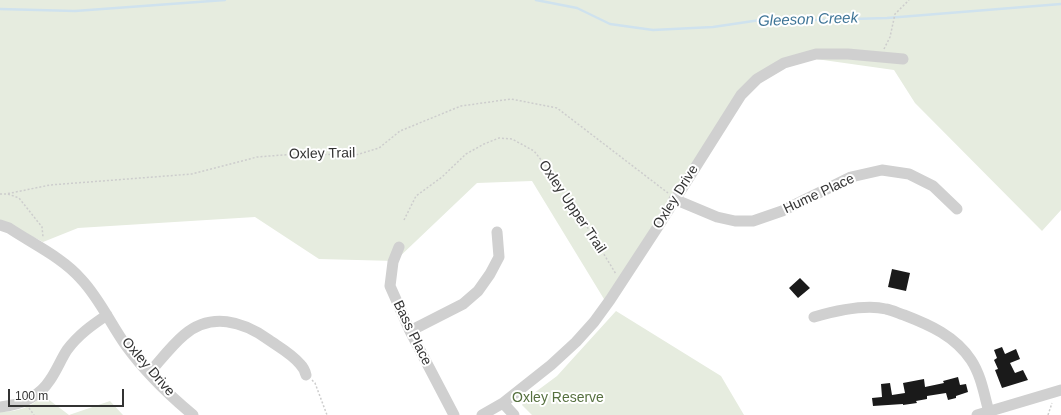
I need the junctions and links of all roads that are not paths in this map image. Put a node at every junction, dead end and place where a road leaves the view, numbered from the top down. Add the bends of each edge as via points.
1 (903, 59) dead end
2 (674, 199) junction
3 (957, 209) dead end
4 (0, 225) edge
5 (497, 232) dead end
6 (399, 247) dead end
7 (107, 316) junction
8 (814, 317) dead end
9 (410, 331) junction
10 (149, 373) junction
11 (306, 375) road end
12 (1061, 390) edge
13 (503, 403) junction
14 (0, 407) edge
15 (989, 412) junction
16 (193, 415) edge
17 (454, 415) edge
18 (482, 415) edge
19 (514, 415) edge
20 (977, 415) edge

1 - 2 street, Oxley Drive via 816,54 784,63 757,79 741,95
2 - 3 street, Hume Place via 717,217 753,221 782,211 851,177 882,170 909,174 932,186
2 - 13 street, Oxley Drive via 594,322 551,365
4 - 7 street, Oxley Drive via 9,228 73,270
5 - 9 street via 498,257 478,291 463,304
6 - 9 street, Bass Place via 393,262 390,286
7 - 10 street, Oxley Drive via 127,347
7 - 14 street via 81,334 67,350 50,380 40,391 26,401
8 - 15 street via 834,311 887,309 935,328 960,346 972,361 980,378
9 - 17 street, Bass Place
10 - 11 street via 192,329 212,321 221,321 242,324 261,334 301,364
10 - 16 street, Oxley Drive
12 - 15 street
13 - 18 street, Oxley Drive
13 - 19 street
15 - 20 street

